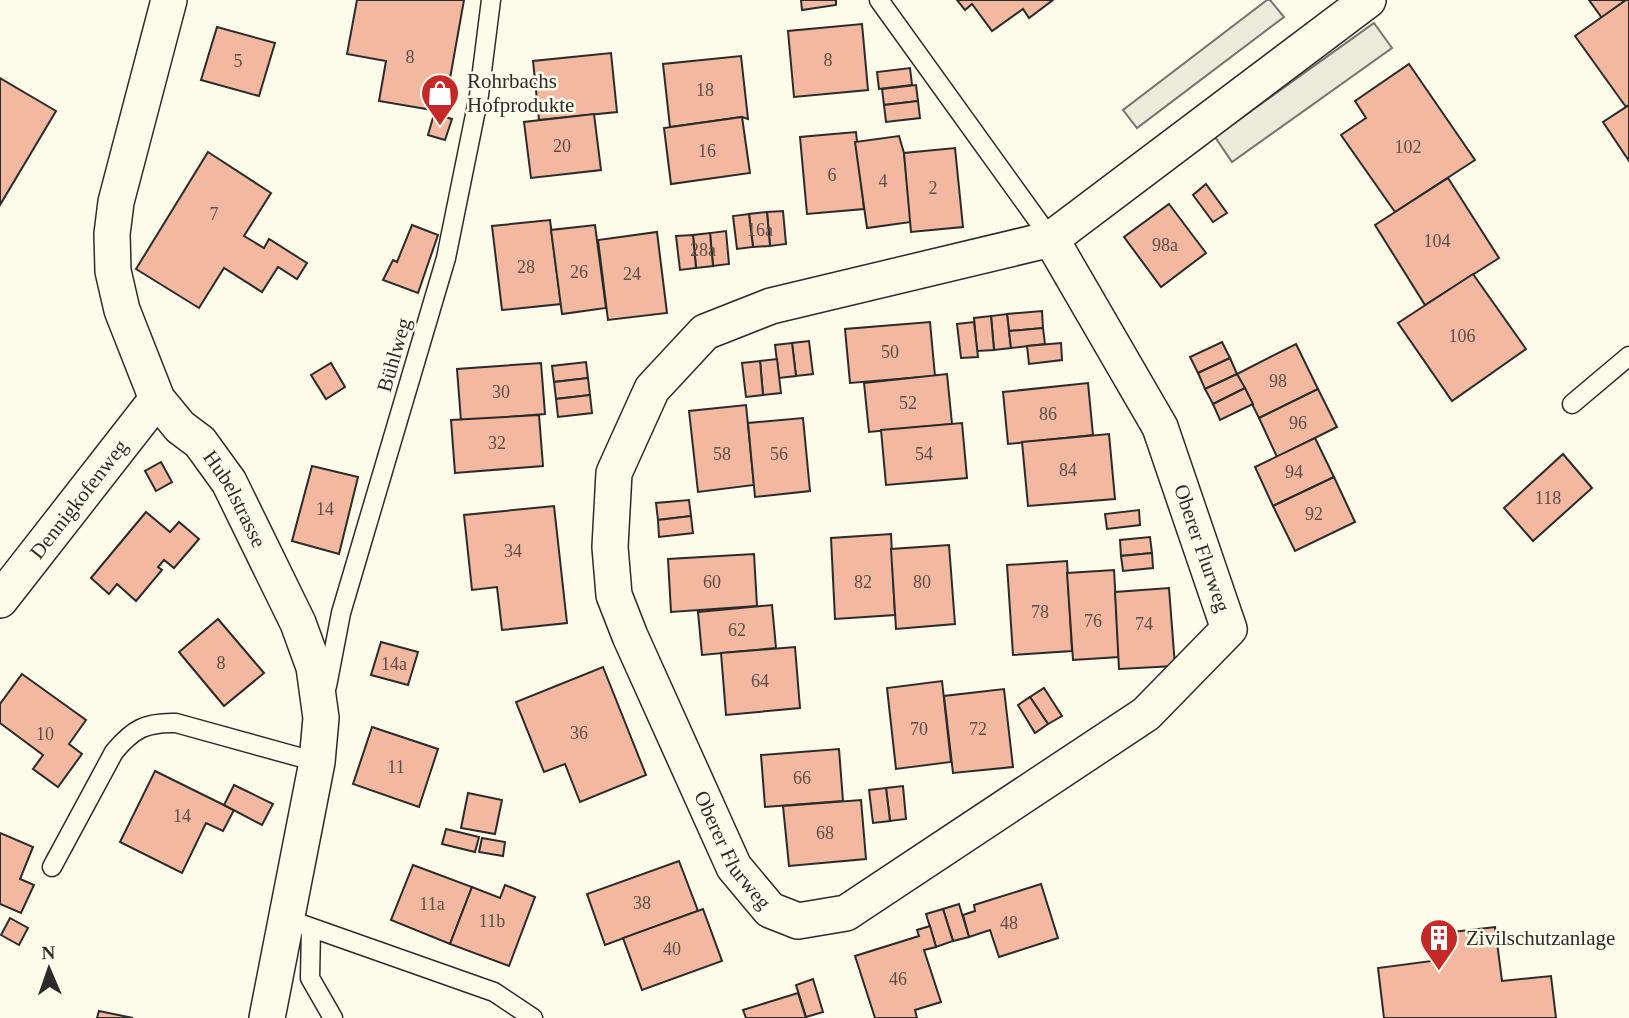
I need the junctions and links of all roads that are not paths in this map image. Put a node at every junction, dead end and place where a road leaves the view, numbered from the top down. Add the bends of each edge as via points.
1 (169, 0) edge
2 (491, 0) edge
3 (879, 0) edge
4 (1368, 0) edge
5 (1051, 239) junction
6 (1629, 356) edge
7 (157, 399) junction
8 (1572, 404) dead end
9 (0, 600) edge
10 (321, 718) junction
11 (317, 762) junction
12 (52, 867) dead end
13 (299, 924) junction
14 (267, 1018) edge
15 (333, 1018) edge
16 (533, 1018) edge

1 - 7 street, Hubelstrasse via 132,137 112,234 113,271 122,310
2 - 10 lane, Bühlweg via 479,95 446,258 341,613
3 - 5 lane
4 - 5 street, Oberer Flurweg
5 - 5 street, Oberer Flurweg via 1160,427 1230,629 1146,714 846,913 798,921 770,910 734,867 614,594 610,547 614,473 652,389 705,332 771,306
6 - 8 lane
7 - 9 street, Dennigkofenweg
7 - 10 street, Hubelstrasse via 180,427 200,442 229,482 302,634 314,667
10 - 11 street, Hubelstrasse
11 - 12 lane via 176,723 143,727 127,736 114,752
11 - 13 street, Hubelstrasse
13 - 14 street, Hubelstrasse
13 - 15 lane via 310,978
13 - 16 lane via 494,992

